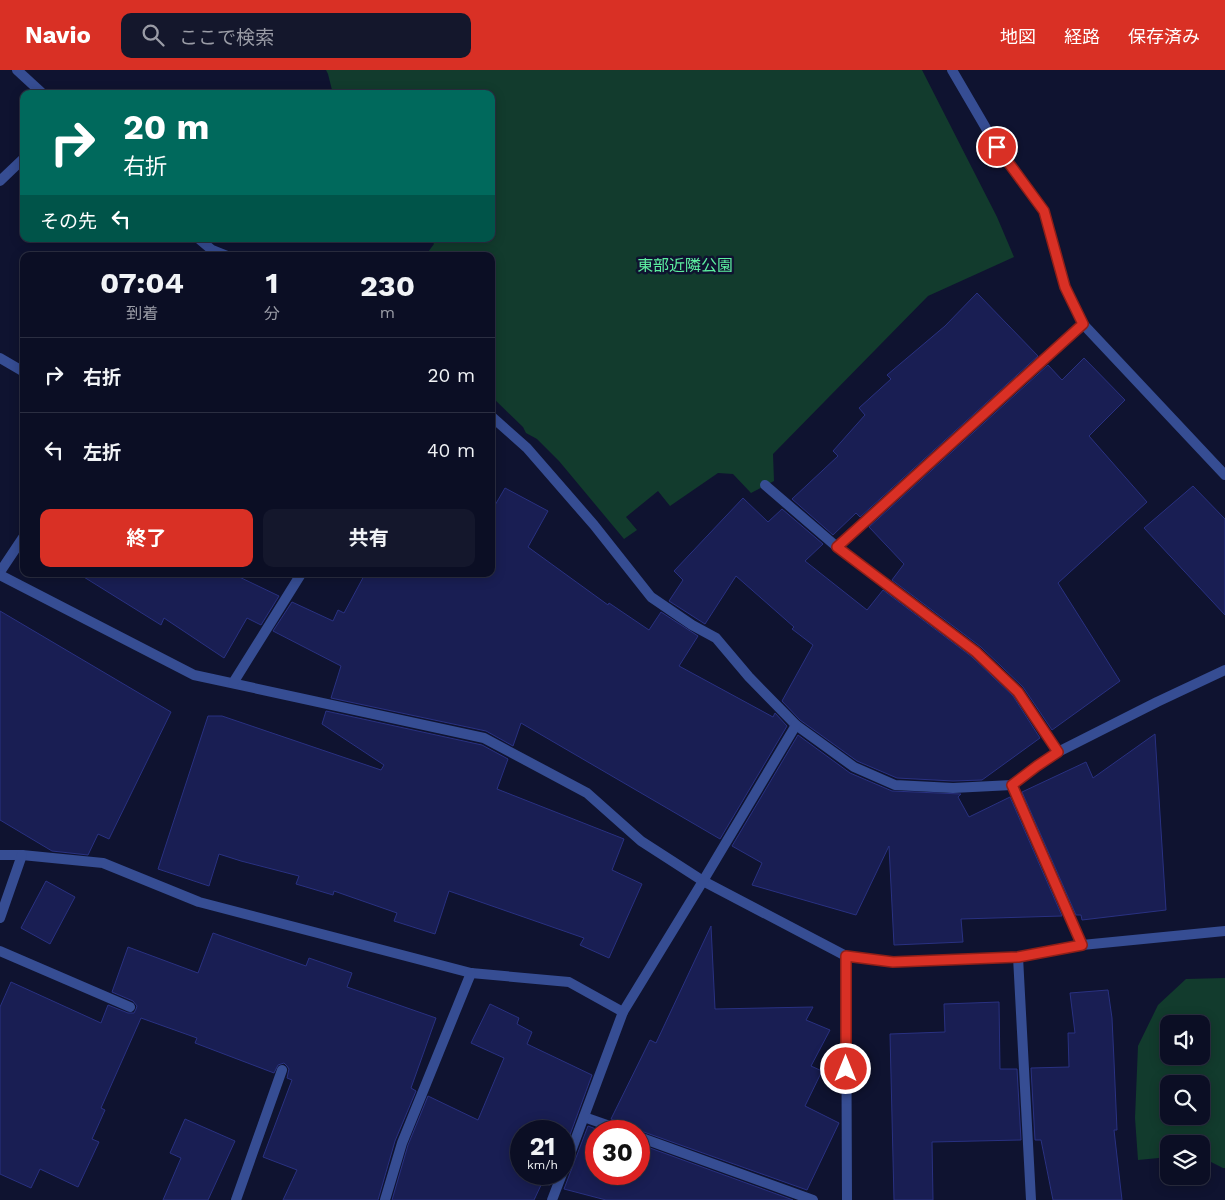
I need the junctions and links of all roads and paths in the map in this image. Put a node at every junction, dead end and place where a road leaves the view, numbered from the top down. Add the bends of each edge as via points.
1 (16, 70) edge
2 (952, 70) edge
3 (38, 90) edge
4 (20, 162) edge
5 (0, 181) edge
6 (201, 242) edge
7 (209, 252) edge
8 (1083, 324) junction
9 (0, 358) edge
10 (20, 370) edge
11 (495, 420) edge
12 (1225, 475) edge
13 (765, 485) dead end
14 (20, 542) edge
15 (837, 547) junction
16 (0, 574) edge
17 (299, 577) edge
18 (1225, 670) edge
19 (233, 683) junction
20 (796, 725) junction
21 (1058, 752) junction
22 (1012, 785) junction
23 (0, 855) edge
24 (22, 855) junction
25 (703, 881) junction
26 (0, 918) edge
27 (1225, 931) edge
28 (1082, 945) junction
29 (0, 951) edge
30 (846, 956) junction
31 (1018, 957) junction
32 (471, 973) junction
33 (130, 1006) dead end
34 (623, 1012) junction
35 (282, 1070) dead end
36 (584, 1117) junction
37 (593, 1120) edge
38 (650, 1140) edge
39 (575, 1141) edge
40 (558, 1185) edge
41 (236, 1200) edge
42 (385, 1200) edge
43 (552, 1200) edge
44 (813, 1200) edge
45 (847, 1200) edge
46 (1030, 1200) edge

1 - 3 street
2 - 8 street via 997,147 1044,211 1065,287
4 - 5 street
6 - 7 street
8 - 12 street
8 - 15 street
9 - 10 street
11 - 20 street via 527,448 651,597 716,638
13 - 15 street
14 - 16 street
15 - 21 street via 976,652 1018,692
16 - 19 street via 194,675
17 - 19 street
18 - 21 street
19 - 25 street via 484,738 587,793 641,842
20 - 22 street via 854,767 895,785 953,788
20 - 25 street
21 - 22 street
22 - 28 street
23 - 24 street
24 - 26 street
24 - 32 street via 103,863 199,902
25 - 30 street
25 - 34 street
27 - 28 street
28 - 31 street
29 - 33 street
30 - 31 street via 893,962
30 - 45 street
31 - 46 street
32 - 34 street via 568,982
32 - 42 street via 402,1143
34 - 36 street
35 - 41 street
36 - 37 street
36 - 39 street
38 - 44 street
40 - 43 street

